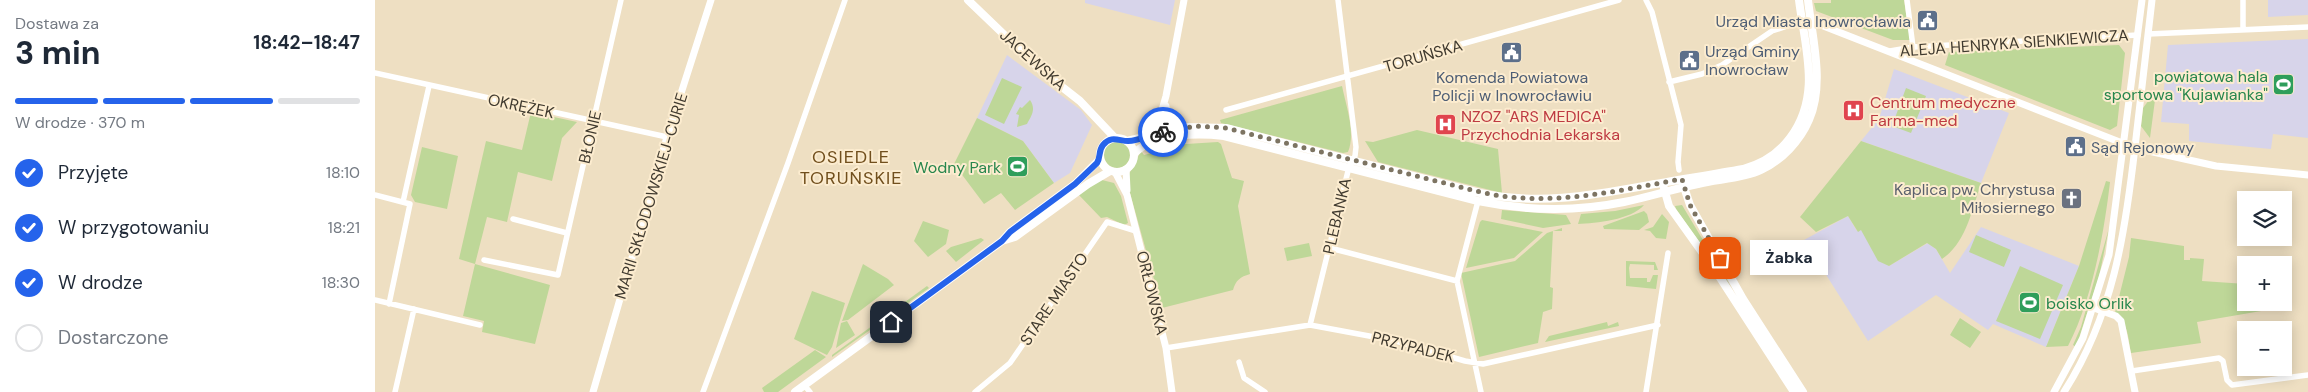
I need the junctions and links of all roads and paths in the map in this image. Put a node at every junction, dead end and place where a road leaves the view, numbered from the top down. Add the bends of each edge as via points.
1 (621, 0) edge
2 (711, 0) edge
3 (845, 0) edge
4 (968, 0) edge
5 (1184, 0) edge
6 (1338, 0) edge
7 (1588, 0) edge
8 (1619, 0) edge
9 (1646, 0) edge
10 (1799, 0) edge
11 (1807, 0) edge
12 (1907, 0) edge
13 (2142, 0) edge
14 (2151, 0) edge
15 (2243, 0) edge
16 (1591, 8) junction
17 (1806, 20) junction
18 (2308, 27) edge
19 (2243, 30) junction
20 (2148, 34) junction
21 (2138, 35) junction
22 (1913, 46) junction
23 (1890, 51) junction
24 (1911, 60) junction
25 (375, 73) edge
26 (1348, 76) junction
27 (1669, 82) junction
28 (429, 86) junction
29 (1166, 96) junction
30 (1226, 110) dead end
31 (1098, 121) junction
32 (593, 122) junction
33 (1186, 127) junction
34 (1155, 134) junction
35 (667, 137) junction
36 (1115, 138) junction
37 (1127, 142) junction
38 (1105, 143) junction
39 (2124, 143) junction
40 (2135, 148) junction
41 (1134, 154) junction
42 (1100, 159) junction
43 (1353, 160) junction
44 (1349, 167) junction
45 (1126, 169) junction
46 (1679, 170) dead end
47 (1112, 172) junction
48 (2308, 174) edge
49 (1663, 183) junction
50 (1683, 183) junction
51 (1665, 192) junction
52 (375, 195) edge
53 (1127, 195) junction
54 (1478, 201) junction
55 (403, 202) junction
56 (513, 219) dead end
57 (1136, 231) junction
58 (567, 233) junction
59 (1002, 241) junction
60 (1330, 248) junction
61 (1668, 253) dead end
62 (484, 260) dead end
63 (1457, 281) junction
64 (375, 300) edge
65 (389, 304) junction
66 (2093, 308) junction
67 (414, 309) junction
68 (2103, 312) junction
69 (480, 324) dead end
70 (1310, 325) junction
71 (1658, 325) junction
72 (1166, 348) junction
73 (1239, 362) dead end
74 (1475, 362) junction
75 (2071, 363) junction
76 (2079, 367) junction
77 (2132, 371) junction
78 (2308, 376) edge
79 (804, 385) junction
80 (395, 392) edge
81 (593, 392) edge
82 (703, 392) edge
83 (795, 392) edge
84 (810, 392) edge
85 (975, 392) edge
86 (1172, 392) edge
87 (1265, 392) edge
88 (1481, 392) edge
89 (1646, 392) edge
90 (1794, 392) edge
91 (1803, 392) edge
92 (2054, 392) edge
93 (2065, 392) edge
94 (2135, 392) edge

1 - 32 street, BŁONIE
2 - 35 street, MARII SKŁODOWSKIEJ-CURIE
3 - 82 street
4 - 31 main road, JACEWSKA
5 - 29 street
6 - 26 street, PLEBANKA
7 - 16 street
8 - 16 street, TORUŃSKA
9 - 27 street via 1652,12
10 - 17 main road
11 - 17 main road
12 - 22 street
13 - 21 street
14 - 20 street
15 - 19 street
16 - 26 street, TORUŃSKA
17 - 23 street
17 - 27 street via 1772,31 1722,65
17 - 50 main road via 1810,91 1804,116 1788,140 1769,158 1750,167
18 - 19 street, ALEJA HENRYKA SIENKIEWICZA
19 - 20 street, ALEJA HENRYKA SIENKIEWICZA
20 - 40 street
21 - 22 street, ALEJA HENRYKA SIENKIEWICZA
21 - 39 street
22 - 23 street, ALEJA HENRYKA SIENKIEWICZA
22 - 24 street
23 - 24 street
24 - 39 street
25 - 28 street, OKRĘŻEK
26 - 30 street, TORUŃSKA
26 - 43 street, PLEBANKA via 1356,140
27 - 46 street via 1681,125
28 - 32 street, OKRĘŻEK
28 - 55 street
29 - 33 street via 1169,120
29 - 34 street
31 - 36 main road, JACEWSKA
31 - 38 main road, JACEWSKA
32 - 35 street, OKRĘŻEK
32 - 58 street, BŁONIE
33 - 34 main road
33 - 43 main road via 1226,128
34 - 37 main road
35 - 81 street, MARII SKŁODOWSKIEJ-CURIE
36 - 37 main road
36 - 38 main road
37 - 41 main road
38 - 42 main road
39 - 40 street
39 - 66 street via 2112,236 2103,280
40 - 48 street via 2201,163
40 - 68 street via 2123,241
41 - 44 main road via 1159,140 1214,135
41 - 45 main road
42 - 47 main road
42 - 59 main road via 1075,184
43 - 44 street, PLEBANKA
43 - 49 main road via 1517,199 1572,198
44 - 54 main road
44 - 60 street, PLEBANKA
45 - 47 main road
45 - 53 street, ORŁOWSKA
47 - 53 street, ORŁOWSKA
47 - 59 main road via 1088,184 1015,237
49 - 50 main road
49 - 51 main road
50 - 51 main road
50 - 91 main road via 1690,205 1743,299
51 - 54 main road via 1623,202 1557,210 1513,208
51 - 90 main road via 1669,206
52 - 55 street
53 - 57 street, ORŁOWSKA
54 - 63 street
55 - 65 street via 411,204
56 - 58 street
57 - 72 street, ORŁOWSKA
57 - 85 street, STARE MIASTO via 1107,222 1010,363
58 - 62 street, BŁONIE via 558,275
59 - 79 main road
60 - 63 street
60 - 70 street, PLEBANKA
61 - 71 street
63 - 74 street
64 - 65 street
65 - 67 street
66 - 68 street
66 - 75 street
67 - 69 street
67 - 80 street
68 - 76 street
68 - 77 street via 2121,321
70 - 72 street, PRZYPADEK
70 - 74 street, PRZYPADEK via 1396,341
71 - 74 street, PRZYPADEK via 1489,363
71 - 89 street
72 - 86 street, ORŁOWSKA
73 - 87 street via 1244,378
74 - 88 street
75 - 76 street
75 - 92 street
76 - 93 street
77 - 78 street via 2219,358 2232,385
77 - 94 street
79 - 83 main road
79 - 84 street

